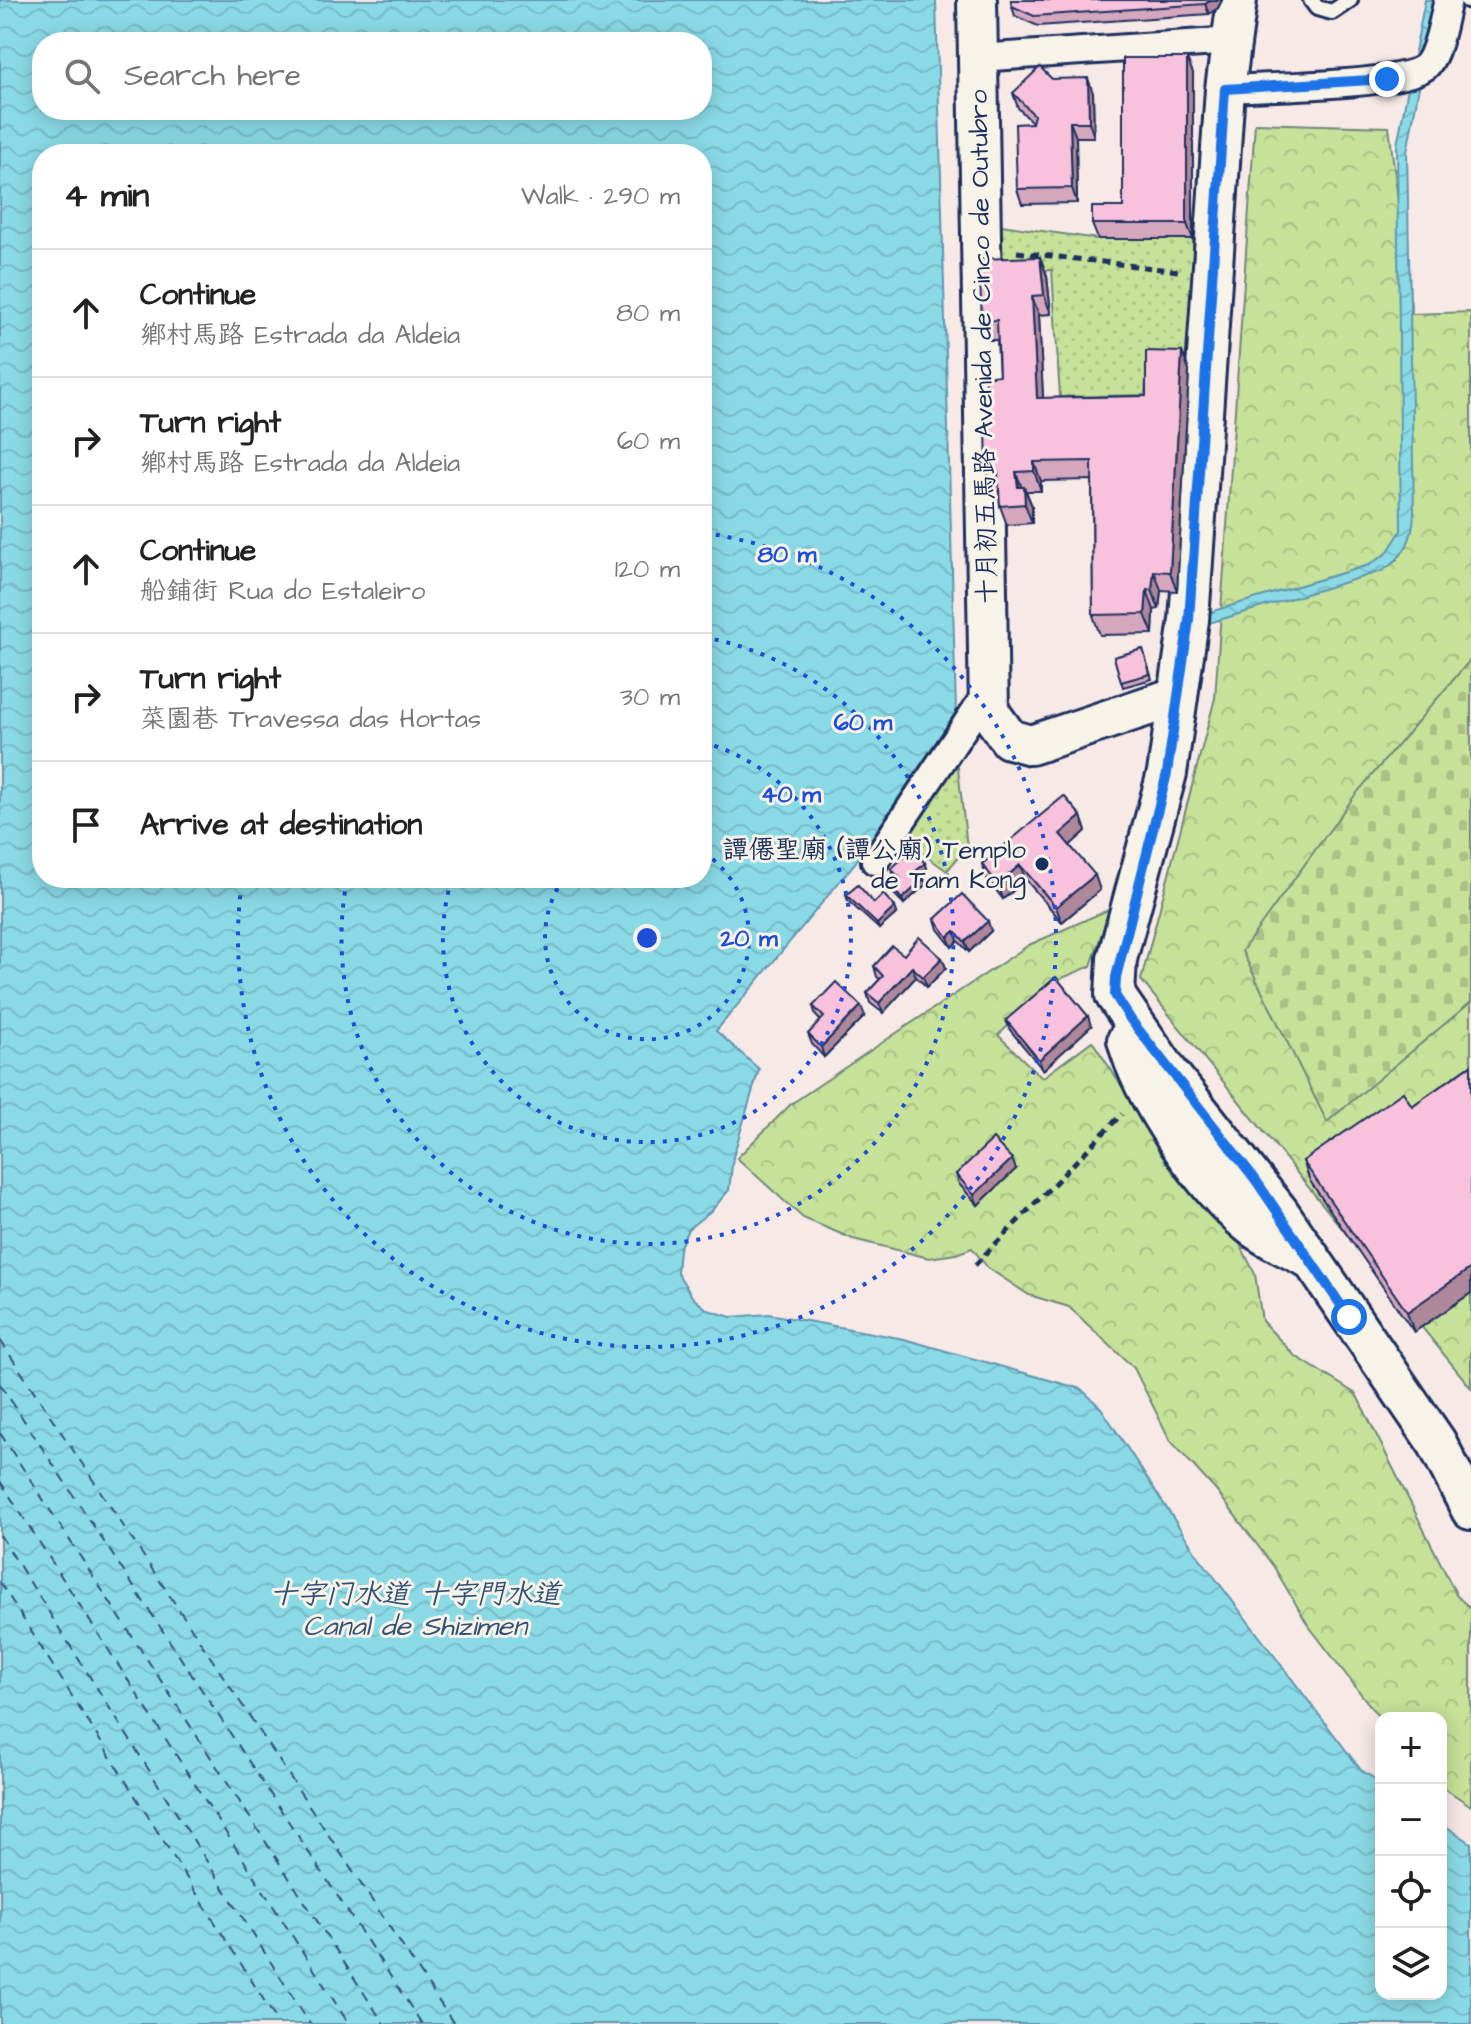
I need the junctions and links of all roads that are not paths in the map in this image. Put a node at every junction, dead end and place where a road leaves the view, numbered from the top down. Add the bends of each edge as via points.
1 (977, 0) edge
2 (1237, 0) edge
3 (1311, 0) edge
4 (1350, 0) edge
5 (1448, 0) edge
6 (1233, 41) junction
7 (977, 58) junction
8 (1225, 89) junction
9 (987, 693) junction
10 (1178, 696) junction
11 (875, 861) dead end
12 (1115, 995) junction
13 (1309, 1259) junction
14 (1471, 1510) edge

1 - 7 street, 十月初五馬路 Avenida de Cinco de Outubro
2 - 6 street
3 - 4 lane via 1332,12
5 - 8 street via 1420,65
6 - 7 street
6 - 8 street
7 - 9 street, 十月初五馬路 Avenida de Cinco de Outubro
8 - 10 street via 1189,620
9 - 10 street, 十月初五馬路 Avenida de Cinco de Outubro via 999,730 1031,745
9 - 11 street
10 - 12 street via 1167,773 1117,959
12 - 13 street
12 - 13 street via 1129,1049 1171,1131 1241,1218
13 - 14 street via 1437,1443

